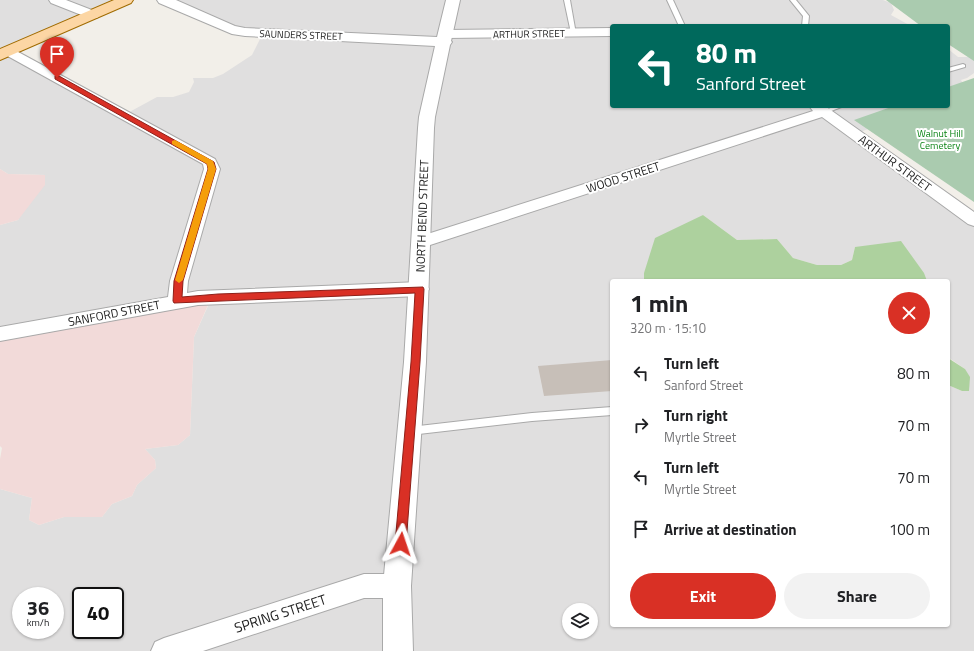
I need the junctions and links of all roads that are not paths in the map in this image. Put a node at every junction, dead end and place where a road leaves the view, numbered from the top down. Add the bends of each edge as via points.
1 (56, 0) edge
2 (126, 0) edge
3 (164, 0) edge
4 (453, 0) edge
5 (567, 0) edge
6 (670, 0) edge
7 (793, 0) edge
8 (93, 15) junction
9 (681, 24) edge
10 (805, 24) edge
11 (610, 32) edge
12 (574, 33) junction
13 (445, 38) junction
14 (4, 53) edge
15 (963, 66) dead end
16 (950, 69) edge
17 (820, 109) edge
18 (974, 220) edge
19 (421, 242) junction
20 (420, 289) junction
21 (177, 301) junction
22 (0, 334) edge
23 (610, 411) edge
24 (410, 431) junction
25 (397, 586) junction
26 (164, 651) edge
27 (398, 651) edge

1 - 8 street
2 - 8 main road
3 - 13 street, SAUNDERS STREET via 232,30 245,32
4 - 13 street, NORTH BEND STREET
5 - 12 lane
6 - 9 lane
7 - 10 lane via 806,16
8 - 14 main road
11 - 12 street, ARTHUR STREET
12 - 13 street, ARTHUR STREET
13 - 19 street, NORTH BEND STREET via 427,117
14 - 21 street via 210,162 212,169 179,281
15 - 16 lane
17 - 18 street, ARTHUR STREET
17 - 19 street, WOOD STREET
19 - 20 street, NORTH BEND STREET
20 - 21 street, SANFORD STREET
20 - 24 street, NORTH BEND STREET
21 - 22 street, SANFORD STREET
23 - 24 lane
24 - 25 street, NORTH BEND STREET
25 - 26 street, SPRING STREET via 364,586
25 - 27 street, NORTH BEND STREET

